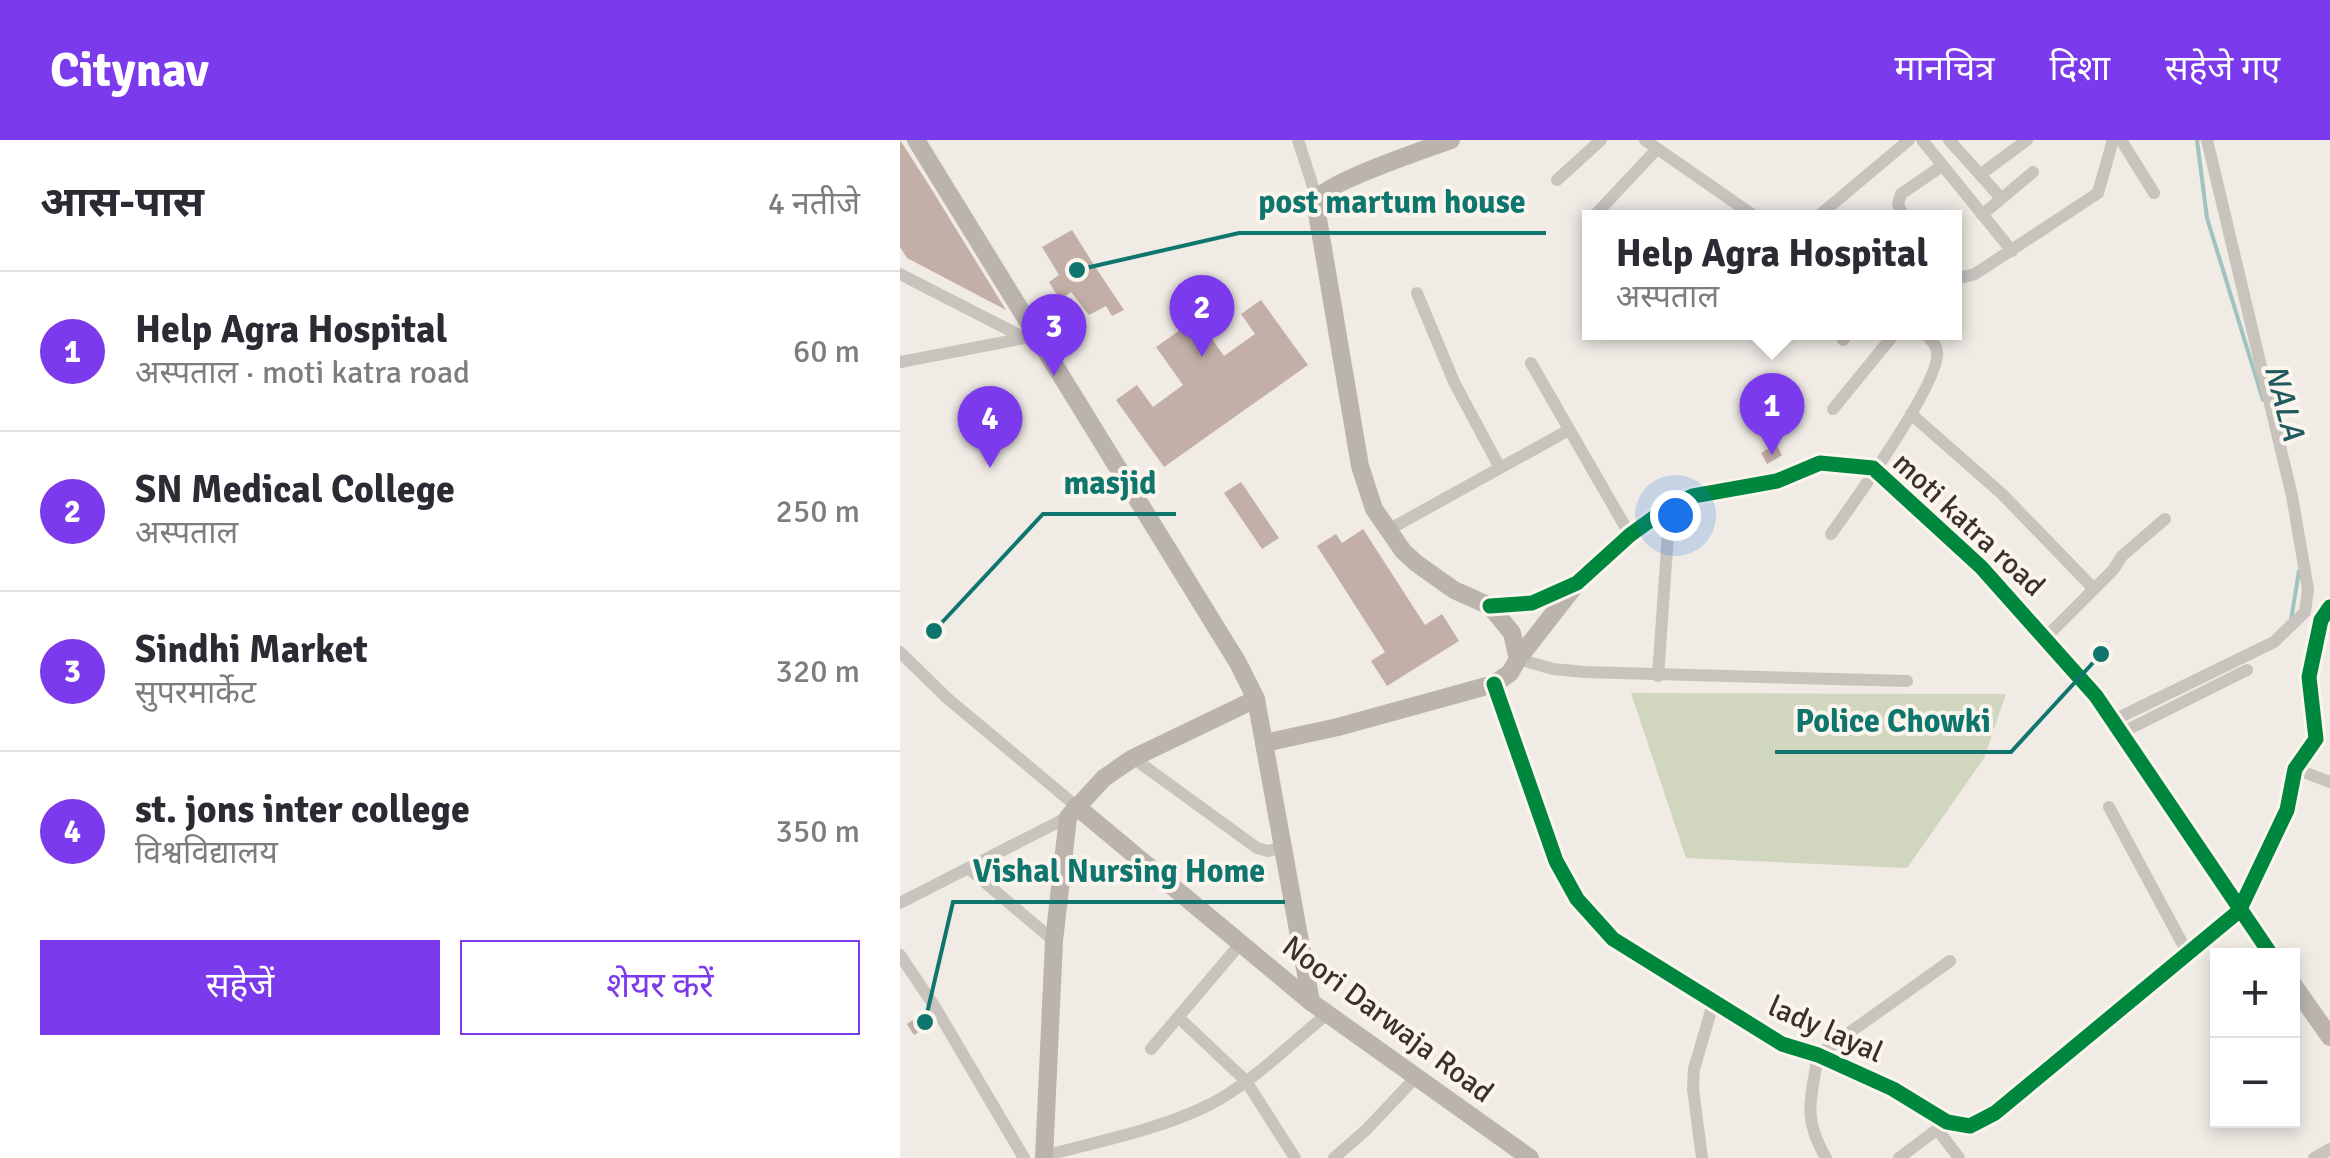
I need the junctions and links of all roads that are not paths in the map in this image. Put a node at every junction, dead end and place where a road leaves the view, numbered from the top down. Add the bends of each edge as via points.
1 (916, 140) edge
2 (1298, 140) edge
3 (1451, 140) edge
4 (1600, 140) edge
5 (1644, 140) edge
6 (1920, 140) edge
7 (1949, 140) edge
8 (2026, 140) edge
9 (2112, 140) edge
10 (2122, 140) edge
11 (2207, 140) edge
12 (1656, 150) junction
13 (1942, 166) junction
14 (2033, 172) dead end
15 (1980, 174) junction
16 (1557, 180) dead end
17 (2154, 193) dead end
18 (1316, 196) junction
19 (2001, 198) junction
20 (1600, 210) edge
21 (1745, 210) edge
22 (1827, 210) edge
23 (1901, 210) edge
24 (1982, 215) junction
25 (2012, 251) junction
26 (900, 274) edge
27 (1962, 277) edge
28 (1417, 293) dead end
29 (1032, 339) junction
30 (1889, 340) edge
31 (1931, 340) edge
32 (900, 362) edge
33 (1532, 364) dead end
34 (1832, 408) dead end
35 (1911, 414) junction
36 (1567, 431) junction
37 (1500, 468) junction
38 (1878, 470) junction
39 (1670, 506) junction
40 (2165, 519) dead end
41 (1388, 530) junction
42 (1832, 534) dead end
43 (1630, 535) junction
44 (1577, 583) junction
45 (2094, 589) junction
46 (1490, 606) junction
47 (2330, 606) edge
48 (2305, 612) junction
49 (2321, 620) junction
50 (2046, 638) junction
51 (900, 652) edge
52 (1518, 660) junction
53 (2247, 670) dead end
54 (1658, 676) junction
55 (1907, 681) dead end
56 (1494, 684) junction
57 (1256, 699) junction
58 (2118, 726) junction
59 (1264, 743) junction
60 (1132, 758) junction
61 (2295, 769) junction
62 (2330, 782) edge
63 (2108, 807) dead end
64 (1072, 812) junction
65 (1284, 847) junction
66 (968, 868) junction
67 (900, 904) edge
68 (2239, 911) junction
69 (1054, 941) junction
70 (1241, 943) junction
71 (2266, 948) edge
72 (2188, 954) junction
73 (900, 956) edge
74 (1950, 962) dead end
75 (2300, 994) edge
76 (1714, 1004) junction
77 (1319, 1008) junction
78 (1178, 1017) junction
79 (2330, 1036) edge
80 (1151, 1049) dead end
81 (1818, 1056) junction
82 (1416, 1077) junction
83 (1246, 1081) junction
84 (1942, 1126) junction
85 (2330, 1148) edge
86 (1044, 1157) edge
87 (1024, 1158) edge
88 (1294, 1158) edge
89 (1334, 1158) edge
90 (1530, 1158) edge
91 (1702, 1158) edge
92 (1826, 1158) edge
93 (1898, 1158) edge
94 (1959, 1158) edge
95 (2314, 1158) edge

1 - 29 street
2 - 18 street
3 - 18 street
4 - 16 street
5 - 12 street
6 - 13 street
6 - 22 street
7 - 15 street
8 - 15 street
9 - 25 street via 2098,193
10 - 17 street
11 - 48 street via 2292,496 2308,588
12 - 20 street
12 - 21 street
13 - 23 street via 1901,194
13 - 24 street
14 - 19 street
15 - 19 street
18 - 41 street via 1360,466
19 - 24 street
24 - 25 street
25 - 27 street
26 - 29 street
28 - 37 street
29 - 32 street
29 - 57 street
30 - 34 street
31 - 35 street via 1938,357
33 - 36 street
35 - 38 street
35 - 45 street via 2002,494
36 - 37 street
36 - 43 street
37 - 41 street
38 - 39 street, moti katra road via 1812,464 1777,480
38 - 42 street
38 - 50 street, moti katra road
39 - 43 street, moti katra road
39 - 54 street
40 - 45 street
41 - 46 street via 1432,575
43 - 44 street, moti katra road
44 - 46 street, moti katra road via 1532,603
44 - 52 street
45 - 50 street
46 - 52 street via 1512,633
47 - 49 street
48 - 49 street
48 - 58 street via 2274,642
49 - 61 street via 2308,677 2317,732
50 - 58 street, moti katra road
51 - 64 street
52 - 54 street
52 - 56 street
53 - 58 street
54 - 55 street
56 - 59 street
56 - 76 street, lady layal via 1556,861 1578,899 1614,939
57 - 59 street
57 - 60 street
58 - 68 street, moti katra road
59 - 65 street
60 - 64 street
60 - 65 street via 1257,848
61 - 62 street
61 - 68 street via 2287,810
63 - 72 street
64 - 66 street
64 - 69 street
64 - 70 street, Noori Darwaja Road
65 - 77 street
66 - 67 street
66 - 69 street
68 - 71 street, moti katra road
68 - 72 street
69 - 86 street
70 - 77 street, Noori Darwaja Road
70 - 78 street
72 - 84 street via 1982,1122
73 - 87 street
74 - 81 street
75 - 79 street
76 - 81 street, lady layal via 1782,1044
76 - 91 street via 1694,1069
77 - 82 street, Noori Darwaja Road
77 - 83 street
78 - 80 street
78 - 83 street
81 - 84 street, lady layal via 1908,1097
81 - 92 street via 1810,1127
82 - 89 street
82 - 90 street, Noori Darwaja Road
83 - 86 street via 1189,1113
83 - 88 street
84 - 93 street
84 - 94 street
85 - 95 street

